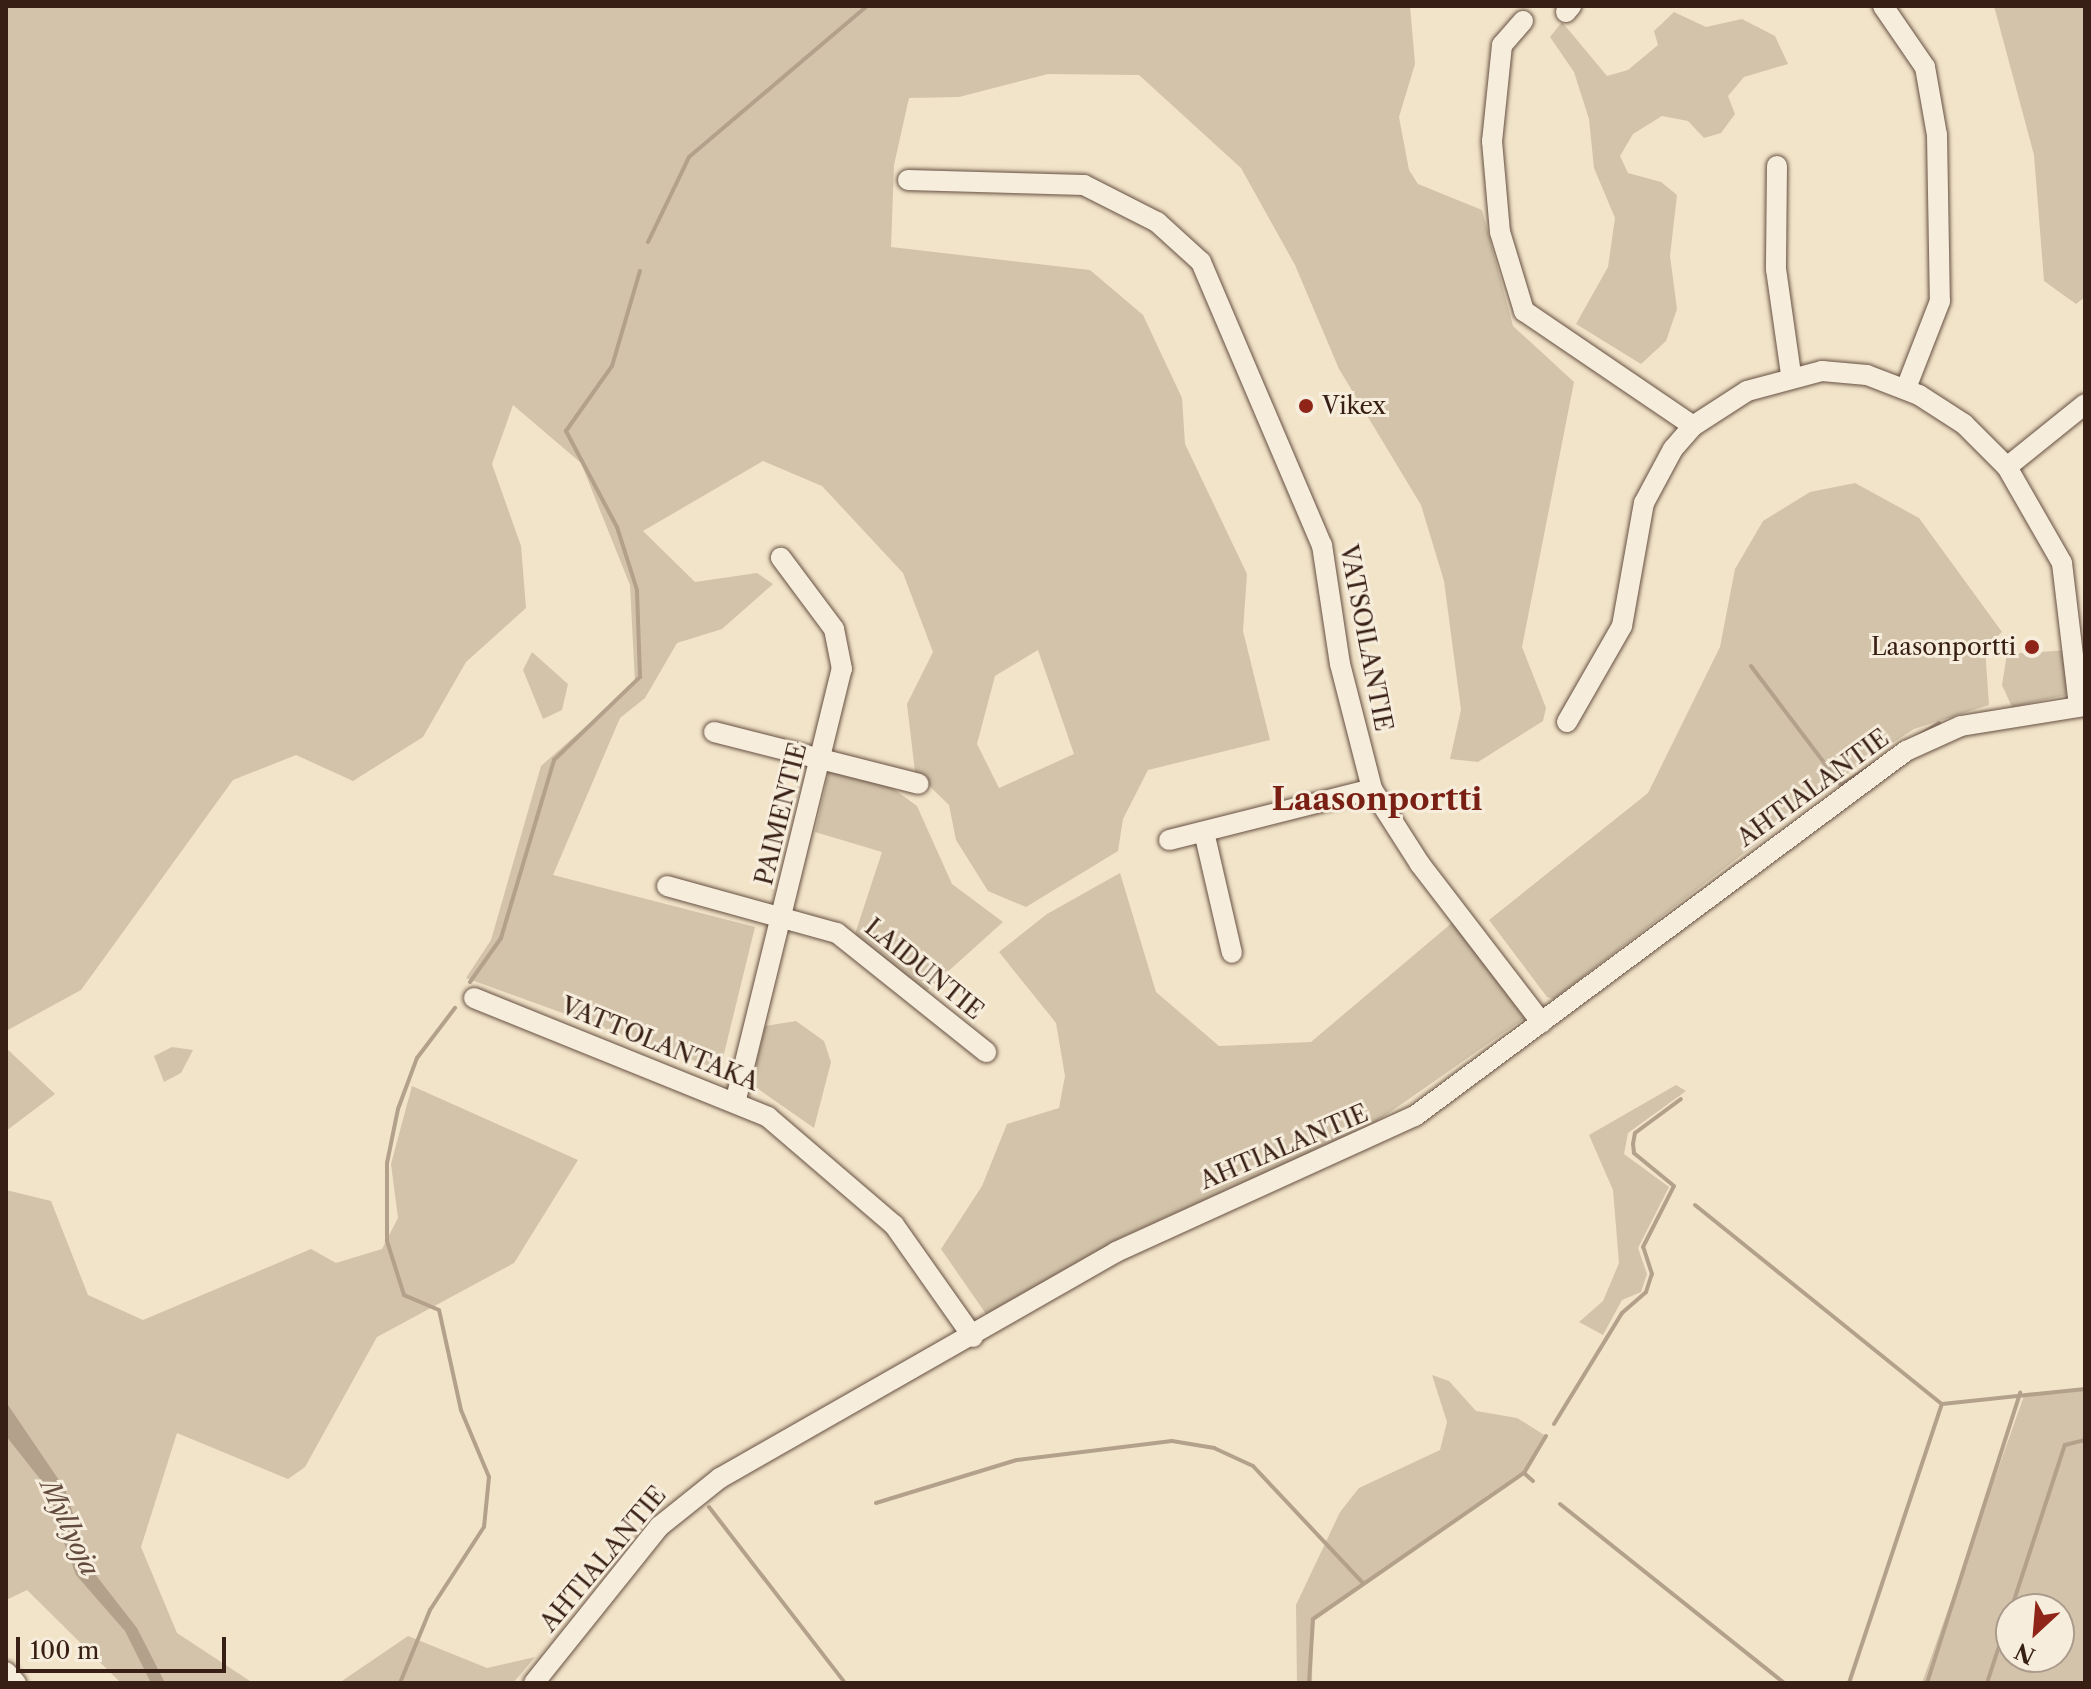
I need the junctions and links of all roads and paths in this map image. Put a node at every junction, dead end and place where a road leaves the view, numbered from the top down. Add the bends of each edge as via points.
1 (1883, 6) edge
2 (1523, 21) dead end
3 (1777, 166) dead end
4 (908, 180) dead end
5 (1791, 375) junction
6 (1906, 388) junction
7 (2085, 404) edge
8 (1693, 426) junction
9 (2007, 467) junction
10 (781, 558) dead end
11 (2082, 706) edge
12 (1567, 722) dead end
13 (714, 732) dead end
14 (822, 759) junction
15 (919, 784) dead end
16 (1372, 789) junction
17 (1204, 832) junction
18 (1169, 840) dead end
19 (667, 886) dead end
20 (782, 915) junction
21 (1232, 953) dead end
22 (474, 998) dead end
23 (1542, 1023) junction
24 (986, 1052) dead end
25 (736, 1099) junction
26 (973, 1337) junction
27 (6, 1672) edge
28 (16, 1683) edge
29 (534, 1683) edge

1 - 6 street via 1925,67 1937,135 1940,301
2 - 8 street via 1502,45 1492,141 1500,232 1524,311
3 - 5 street via 1776,269
4 - 16 street, VATSOILANTIE via 1084,185 1157,222 1201,262 1322,545 1340,664
5 - 6 street via 1851,373
5 - 8 street via 1747,391
6 - 9 street via 1964,424
7 - 9 street
8 - 12 street via 1650,488 1622,626
9 - 11 street via 2062,563
10 - 14 street, PAIMENTIE via 840,643 842,669
11 - 23 street, AHTIALANTIE via 1961,726 1906,751
13 - 14 street
14 - 15 street
14 - 20 street, PAIMENTIE
16 - 17 street
16 - 23 street, VATSOILANTIE via 1412,854
17 - 18 street
17 - 21 street
19 - 20 street, LAIDUNTIE
20 - 24 street, LAIDUNTIE via 850,942
20 - 25 street, PAIMENTIE
22 - 25 street, VATTOLANTAKA
23 - 26 street, AHTIALANTIE via 1377,1137 1290,1167 1116,1252
25 - 26 street, VATTOLANTAKA via 858,1188 930,1268
26 - 29 street, AHTIALANTIE via 686,1500
27 - 28 street

